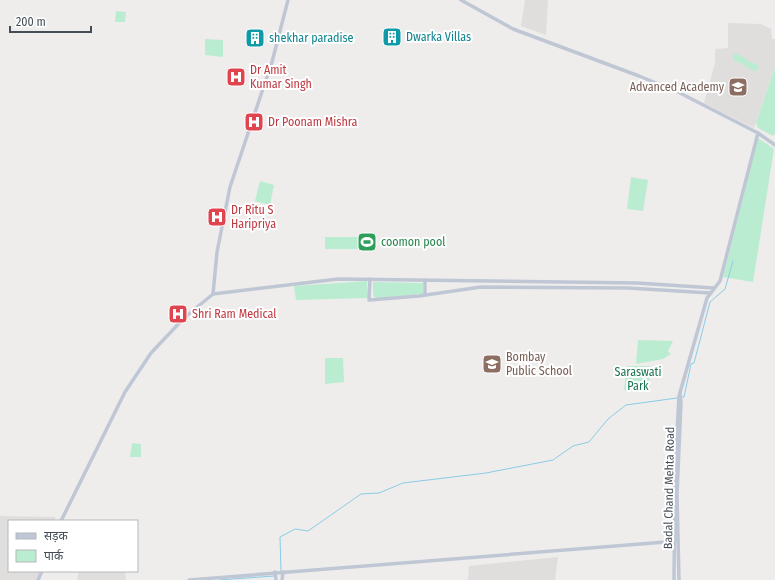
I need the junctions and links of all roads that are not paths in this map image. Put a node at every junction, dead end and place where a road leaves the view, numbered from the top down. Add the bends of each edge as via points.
1 (288, 0) edge
2 (461, 0) edge
3 (758, 133) junction
4 (775, 144) edge
5 (370, 279) junction
6 (425, 280) junction
7 (567, 282) junction
8 (567, 288) junction
9 (714, 288) junction
10 (710, 293) junction
11 (214, 294) junction
12 (425, 294) junction
13 (61, 520) edge
14 (676, 541) junction
15 (278, 574) edge
16 (189, 580) edge
17 (282, 580) edge
18 (674, 580) edge
19 (679, 580) edge

1 - 11 street via 272,62 230,187 217,252
2 - 3 street via 513,29 661,84
3 - 4 street
3 - 9 street, Badal Chand Mehta Road via 720,281
5 - 6 street
5 - 11 street via 338,279
5 - 12 street via 369,300
6 - 7 street
6 - 12 street
7 - 8 street
7 - 9 street
8 - 10 street via 628,288
8 - 12 street via 481,287
9 - 10 street, Badal Chand Mehta Road
10 - 14 street, Badal Chand Mehta Road via 680,397
11 - 13 street via 184,318 151,353 125,392
14 - 15 street
14 - 18 street
14 - 19 street, Badal Chand Mehta Road
15 - 16 street
15 - 17 street

